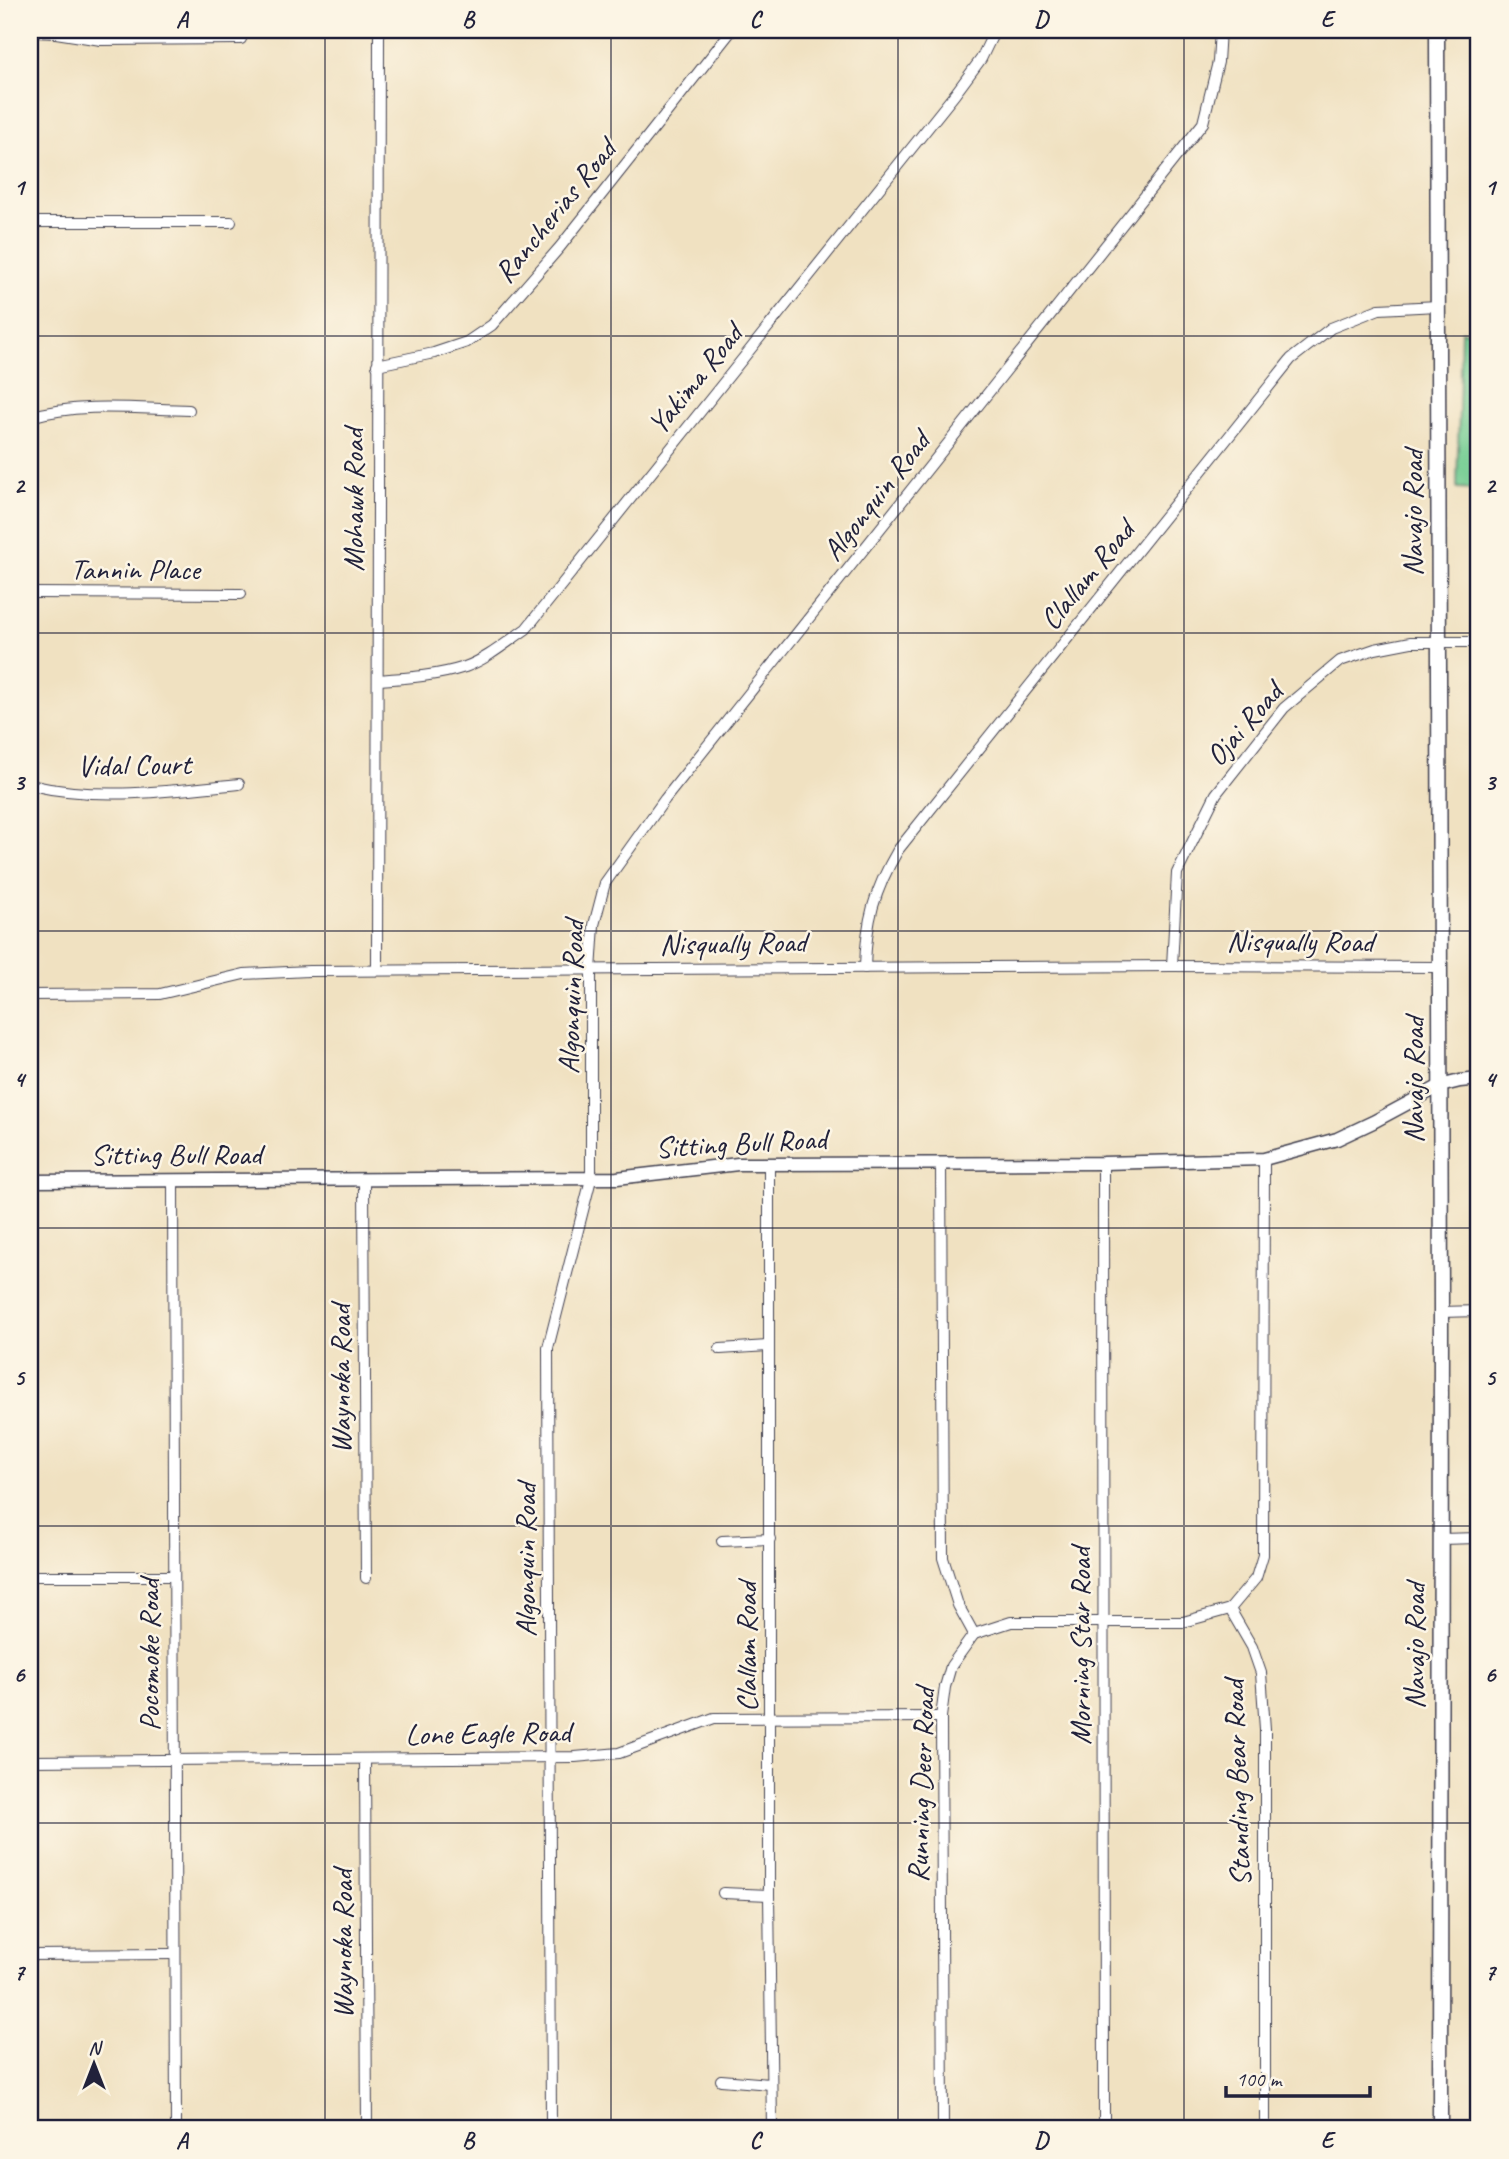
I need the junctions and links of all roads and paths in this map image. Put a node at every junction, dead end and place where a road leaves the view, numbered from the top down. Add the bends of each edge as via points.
1 (379, 30) edge
2 (732, 30) edge
3 (995, 30) edge
4 (1220, 30) edge
5 (1437, 30) edge
6 (30, 32) edge
7 (241, 39) dead end
8 (30, 222) edge
9 (231, 222) dead end
10 (1438, 306) junction
11 (377, 365) junction
12 (189, 410) dead end
13 (30, 417) edge
14 (30, 593) edge
15 (241, 594) dead end
16 (1479, 642) edge
17 (1438, 643) junction
18 (378, 680) junction
19 (239, 784) dead end
20 (30, 785) edge
21 (1172, 966) junction
22 (1438, 967) junction
23 (865, 968) junction
24 (377, 970) junction
25 (591, 971) junction
26 (30, 995) edge
27 (1479, 1079) edge
28 (1440, 1086) junction
29 (1264, 1158) junction
30 (941, 1163) junction
31 (1103, 1163) junction
32 (769, 1164) junction
33 (590, 1178) junction
34 (364, 1180) junction
35 (30, 1181) edge
36 (173, 1181) junction
37 (1479, 1311) edge
38 (1441, 1312) junction
39 (768, 1346) junction
40 (720, 1349) dead end
41 (1479, 1538) edge
42 (770, 1539) junction
43 (1440, 1539) junction
44 (722, 1541) dead end
45 (30, 1576) edge
46 (173, 1576) junction
47 (366, 1578) dead end
48 (1230, 1609) junction
49 (1105, 1621) junction
50 (974, 1634) junction
51 (771, 1717) junction
52 (941, 1717) junction
53 (550, 1757) junction
54 (365, 1759) junction
55 (174, 1760) junction
56 (30, 1761) edge
57 (723, 1893) dead end
58 (769, 1895) junction
59 (175, 1954) junction
60 (30, 1955) edge
61 (722, 2080) dead end
62 (770, 2084) junction
63 (176, 2129) edge
64 (367, 2129) edge
65 (551, 2129) edge
66 (772, 2129) edge
67 (943, 2129) edge
68 (1104, 2129) edge
69 (1265, 2129) edge
70 (1440, 2129) edge

1 - 11 street, Mohawk Road
2 - 11 street, Rancherias Road via 492,326 456,346
3 - 18 street, Yakima Road via 955,94 526,629 467,666
4 - 25 street, Algonquin Road via 1218,62 1203,123 665,799 605,883 594,925
5 - 10 main road, Navajo Road
6 - 7 street via 101,40
8 - 9 street
10 - 17 main road, Navajo Road
10 - 23 street, Clallam Road via 1379,309 1331,328 1291,359 898,850 881,878 872,909
11 - 18 street, Mohawk Road
12 - 13 street via 89,408
14 - 15 street, Tannin Place
16 - 17 street, Ojai Road
17 - 21 street, Ojai Road via 1411,642 1340,661 1284,708 1216,793 1177,873
17 - 22 main road, Navajo Road
18 - 24 street, Mohawk Road
19 - 20 street, Vidal Court via 140,794
21 - 22 street, Nisqually Road
21 - 23 street, Nisqually Road
22 - 28 main road, Navajo Road
23 - 25 street, Nisqually Road
24 - 25 street, Nisqually Road
24 - 26 street, Nisqually Road via 244,974 160,993
25 - 33 street, Algonquin Road
27 - 28 street
28 - 29 street, Sitting Bull Road via 1337,1139
28 - 38 main road, Navajo Road
29 - 31 street, Sitting Bull Road
29 - 48 street via 1263,1555 1256,1578
30 - 31 street, Sitting Bull Road
30 - 32 street, Sitting Bull Road
30 - 50 street via 943,1558 958,1605
31 - 49 street, Morning Star Road
32 - 33 street, Sitting Bull Road
32 - 39 street, Clallam Road
33 - 34 street, Sitting Bull Road
33 - 53 street, Algonquin Road via 548,1348
34 - 36 street, Sitting Bull Road
34 - 47 street, Waynoka Road
35 - 36 street, Sitting Bull Road
36 - 46 street, Pocomoke Road
37 - 38 street
38 - 43 main road, Navajo Road
39 - 40 street
39 - 42 street, Clallam Road
41 - 43 street
42 - 44 street
42 - 51 street, Clallam Road
43 - 70 main road, Navajo Road
45 - 46 street
46 - 55 street, Pocomoke Road
48 - 49 street via 1183,1622
48 - 69 street, Standing Bear Road via 1261,1673 1265,1729
49 - 50 street via 1011,1622
49 - 68 street, Morning Star Road
50 - 52 street, Running Deer Road via 951,1666
51 - 52 street, Lone Eagle Road
51 - 53 street, Lone Eagle Road via 714,1718 619,1753
51 - 58 street, Clallam Road
52 - 67 street, Running Deer Road
53 - 54 street, Lone Eagle Road
53 - 65 street, Algonquin Road
54 - 55 street, Lone Eagle Road
54 - 64 street, Waynoka Road
55 - 56 street, Lone Eagle Road
55 - 59 street, Pocomoke Road
57 - 58 street
58 - 62 street, Clallam Road
59 - 60 street
59 - 63 street, Pocomoke Road
61 - 62 street
62 - 66 street, Clallam Road

